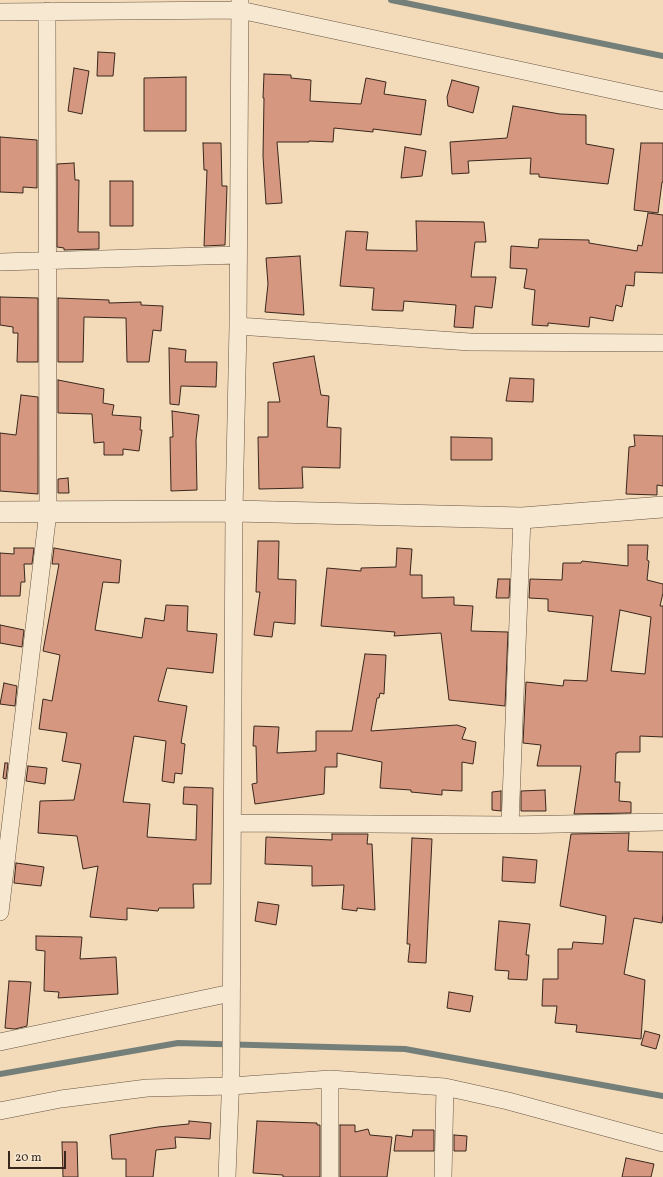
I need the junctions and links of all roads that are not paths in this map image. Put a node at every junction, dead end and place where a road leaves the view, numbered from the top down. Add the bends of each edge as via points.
1 (240, 5) edge
2 (47, 11) junction
3 (0, 12) edge
4 (663, 101) edge
5 (238, 255) junction
6 (48, 261) junction
7 (0, 262) edge
8 (238, 326) junction
9 (663, 343) edge
10 (663, 507) edge
11 (234, 511) junction
12 (0, 512) edge
13 (48, 512) junction
14 (522, 518) junction
15 (663, 822) edge
16 (233, 823) junction
17 (510, 825) junction
18 (0, 912) edge
19 (231, 993) junction
20 (0, 1042) edge
21 (231, 1079) junction
22 (330, 1079) junction
23 (445, 1087) junction
24 (0, 1111) edge
25 (663, 1143) edge
26 (227, 1177) edge
27 (330, 1177) edge
28 (443, 1177) edge

1 - 2 street
1 - 4 street
1 - 5 street
2 - 3 street
2 - 6 street
5 - 6 street
5 - 8 street
6 - 7 street
6 - 13 street
8 - 9 street via 470,342
8 - 11 street
10 - 14 street
11 - 13 street
11 - 14 street
11 - 16 street
12 - 13 street
13 - 18 street
14 - 17 street
15 - 17 street
16 - 17 street
16 - 19 street
19 - 20 street
19 - 21 street
21 - 22 street
21 - 24 street via 61,1099
21 - 26 street
22 - 23 street
22 - 27 street
23 - 25 street via 508,1101
23 - 28 street

